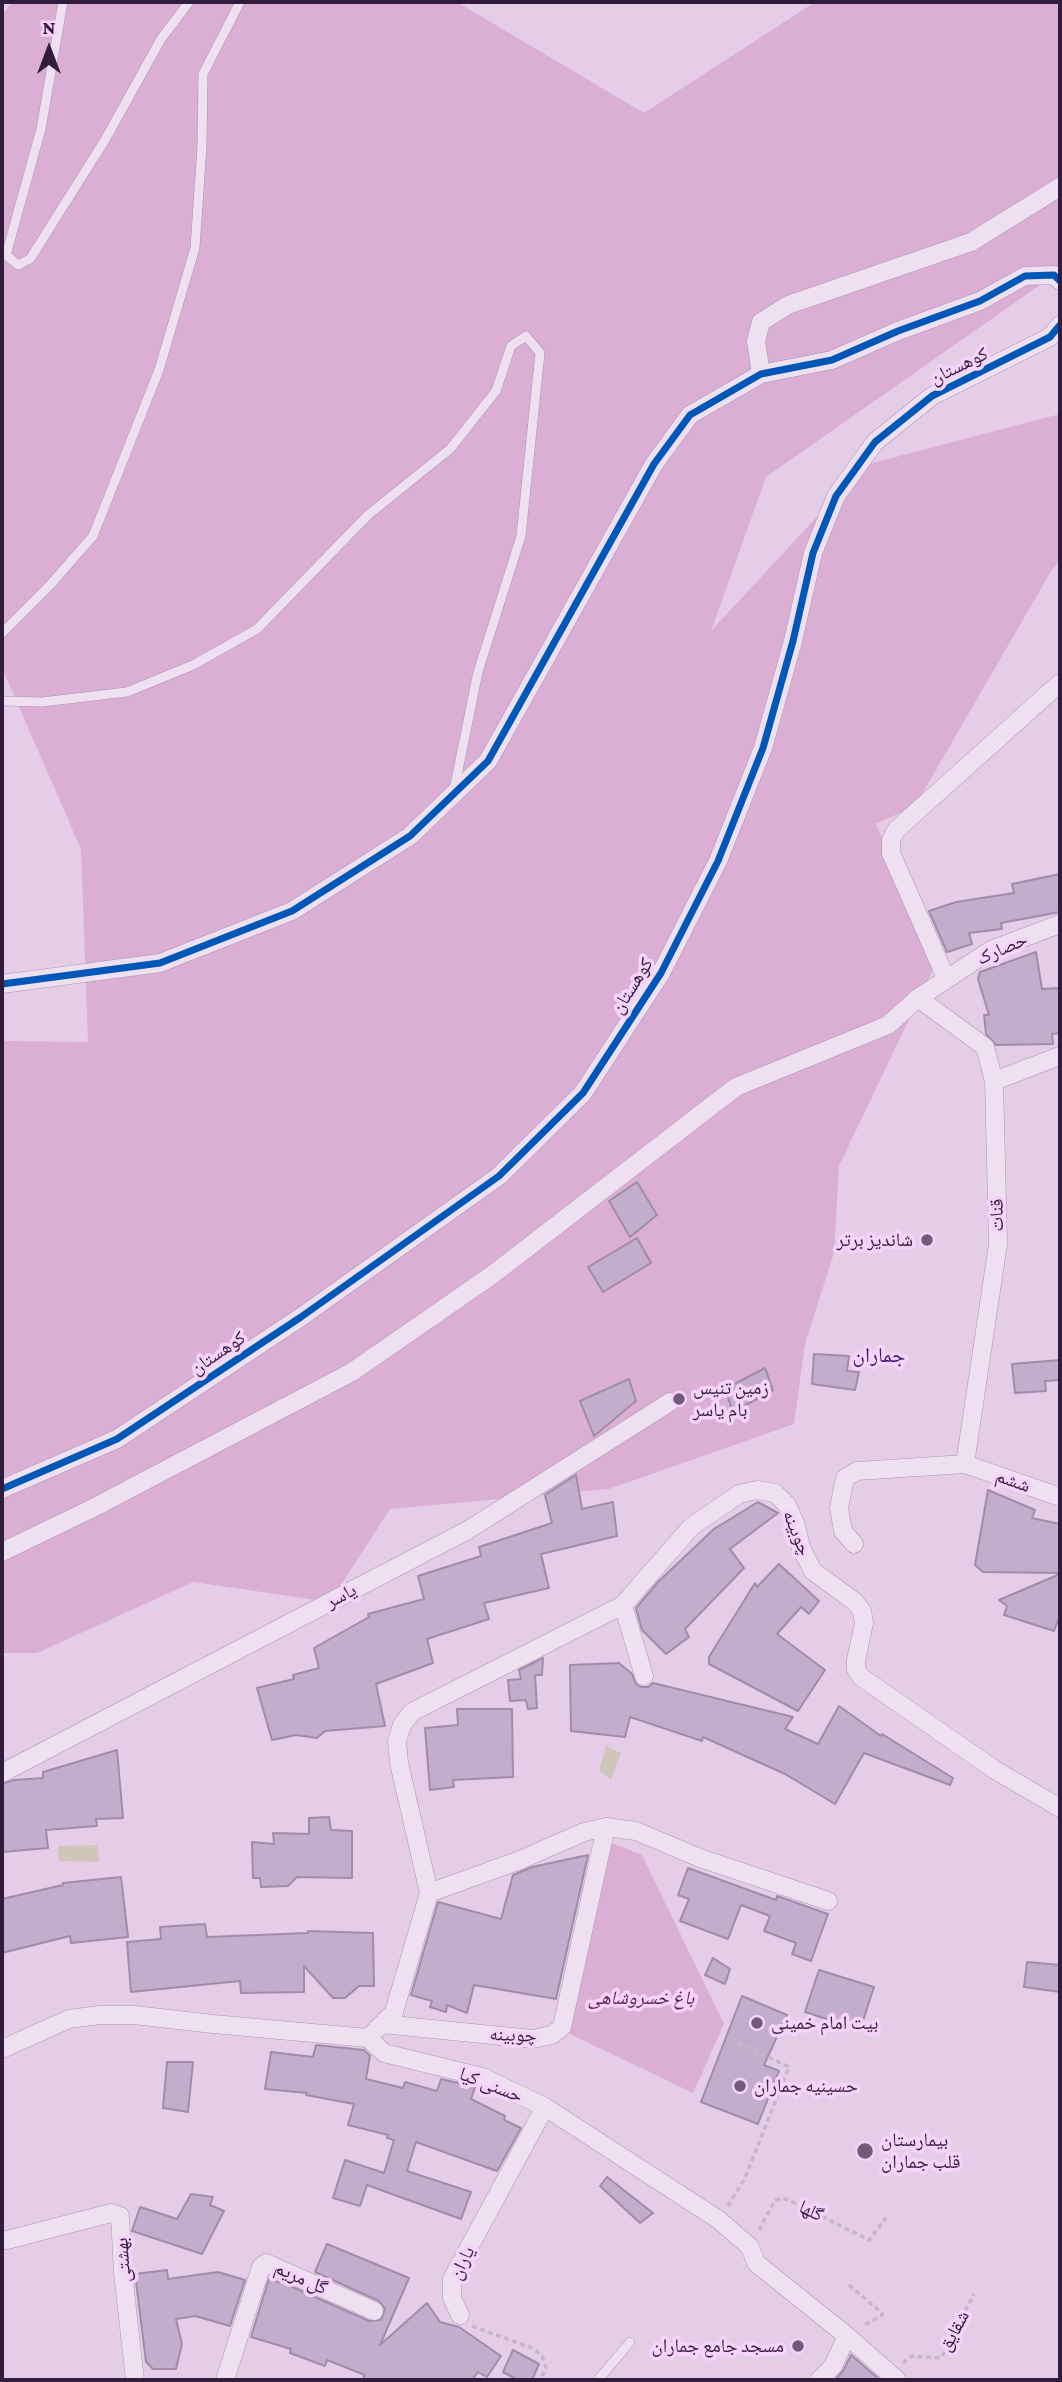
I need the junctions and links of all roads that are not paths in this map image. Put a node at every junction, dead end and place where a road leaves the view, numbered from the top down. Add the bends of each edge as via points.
1 (63, 2) edge
2 (189, 2) edge
3 (240, 2) edge
4 (1060, 187) edge
5 (1060, 281) edge
6 (1060, 325) edge
7 (761, 374) junction
8 (2, 633) edge
9 (1060, 683) edge
10 (2, 701) edge
11 (452, 798) junction
12 (1060, 924) edge
13 (946, 978) junction
14 (2, 984) edge
15 (918, 998) junction
16 (1060, 1056) edge
17 (994, 1081) junction
18 (670, 1402) dead end
19 (965, 1464) junction
20 (2, 1489) edge
21 (1060, 1497) edge
22 (854, 1544) dead end
23 (2, 1552) edge
24 (623, 1605) junction
25 (644, 1676) dead end
26 (2, 1773) edge
27 (1060, 1808) edge
28 (606, 1827) junction
29 (429, 1893) junction
30 (828, 1901) dead end
31 (382, 2024) junction
32 (368, 2038) junction
33 (2, 2049) edge
34 (545, 2107) junction
35 (7, 2240) dead end
36 (374, 2311) dead end
37 (460, 2315) road end
38 (847, 2336) junction
39 (630, 2342) dead end
40 (893, 2376) edge
41 (135, 2380) edge
42 (225, 2380) edge
43 (598, 2380) edge
44 (818, 2380) edge

1 - 2 lane via 41,129 6,255 18,265 30,259 105,140 161,39
3 - 8 lane via 203,74 195,248 159,370 93,536
4 - 7 street via 971,242 788,304 761,322 756,341
5 - 7 street via 1054,275 1025,276 980,301 832,360
6 - 20 street, کوهستان via 1050,337 932,396 875,442 836,496 813,553 763,748 718,861 661,972 583,1093 499,1176 301,1317 117,1439
7 - 11 street via 690,415 654,464 488,761
9 - 13 street via 896,830 891,840 891,853
10 - 11 lane via 42,702 127,692 193,665 257,629 368,515 450,449 496,391 511,346 526,336 540,353 521,536 478,672
11 - 14 street via 410,836 292,911 160,963
12 - 13 street, حصارک via 991,950
13 - 15 street, حصارک
15 - 17 street, قنات via 985,1047
15 - 23 street via 888,1025 736,1087 492,1275 352,1372
16 - 17 street
17 - 19 street, قنات via 998,1244
18 - 26 street, یاسر via 468,1530
19 - 21 street, ششم
19 - 22 street via 857,1471 845,1478 839,1508 843,1531
24 - 25 street
24 - 27 street, چوبینه via 691,1527 738,1494 775,1493 787,1505 813,1571 862,1611 856,1660 861,1677 995,1770
24 - 29 street, چوبینه via 412,1712 402,1725 397,1741 399,1763
28 - 29 street
28 - 30 street via 636,1830 699,1858
28 - 31 street, چوبینه via 562,2026 552,2035 532,2039
29 - 31 street, چوبینه via 394,2012
31 - 32 street, چوبینه
32 - 33 street, حسنی کیا via 100,2015 69,2020
32 - 34 street, حسنی کیا via 384,2053 482,2077
34 - 37 street, یاران via 452,2279 452,2298
34 - 38 street, حسنی کیا via 719,2220 750,2247 755,2263
35 - 41 street, بهشتی via 111,2213 120,2216
36 - 42 street, گل مریم via 265,2263
38 - 40 street, حسنی کیا
38 - 44 street via 833,2366
39 - 43 lane

